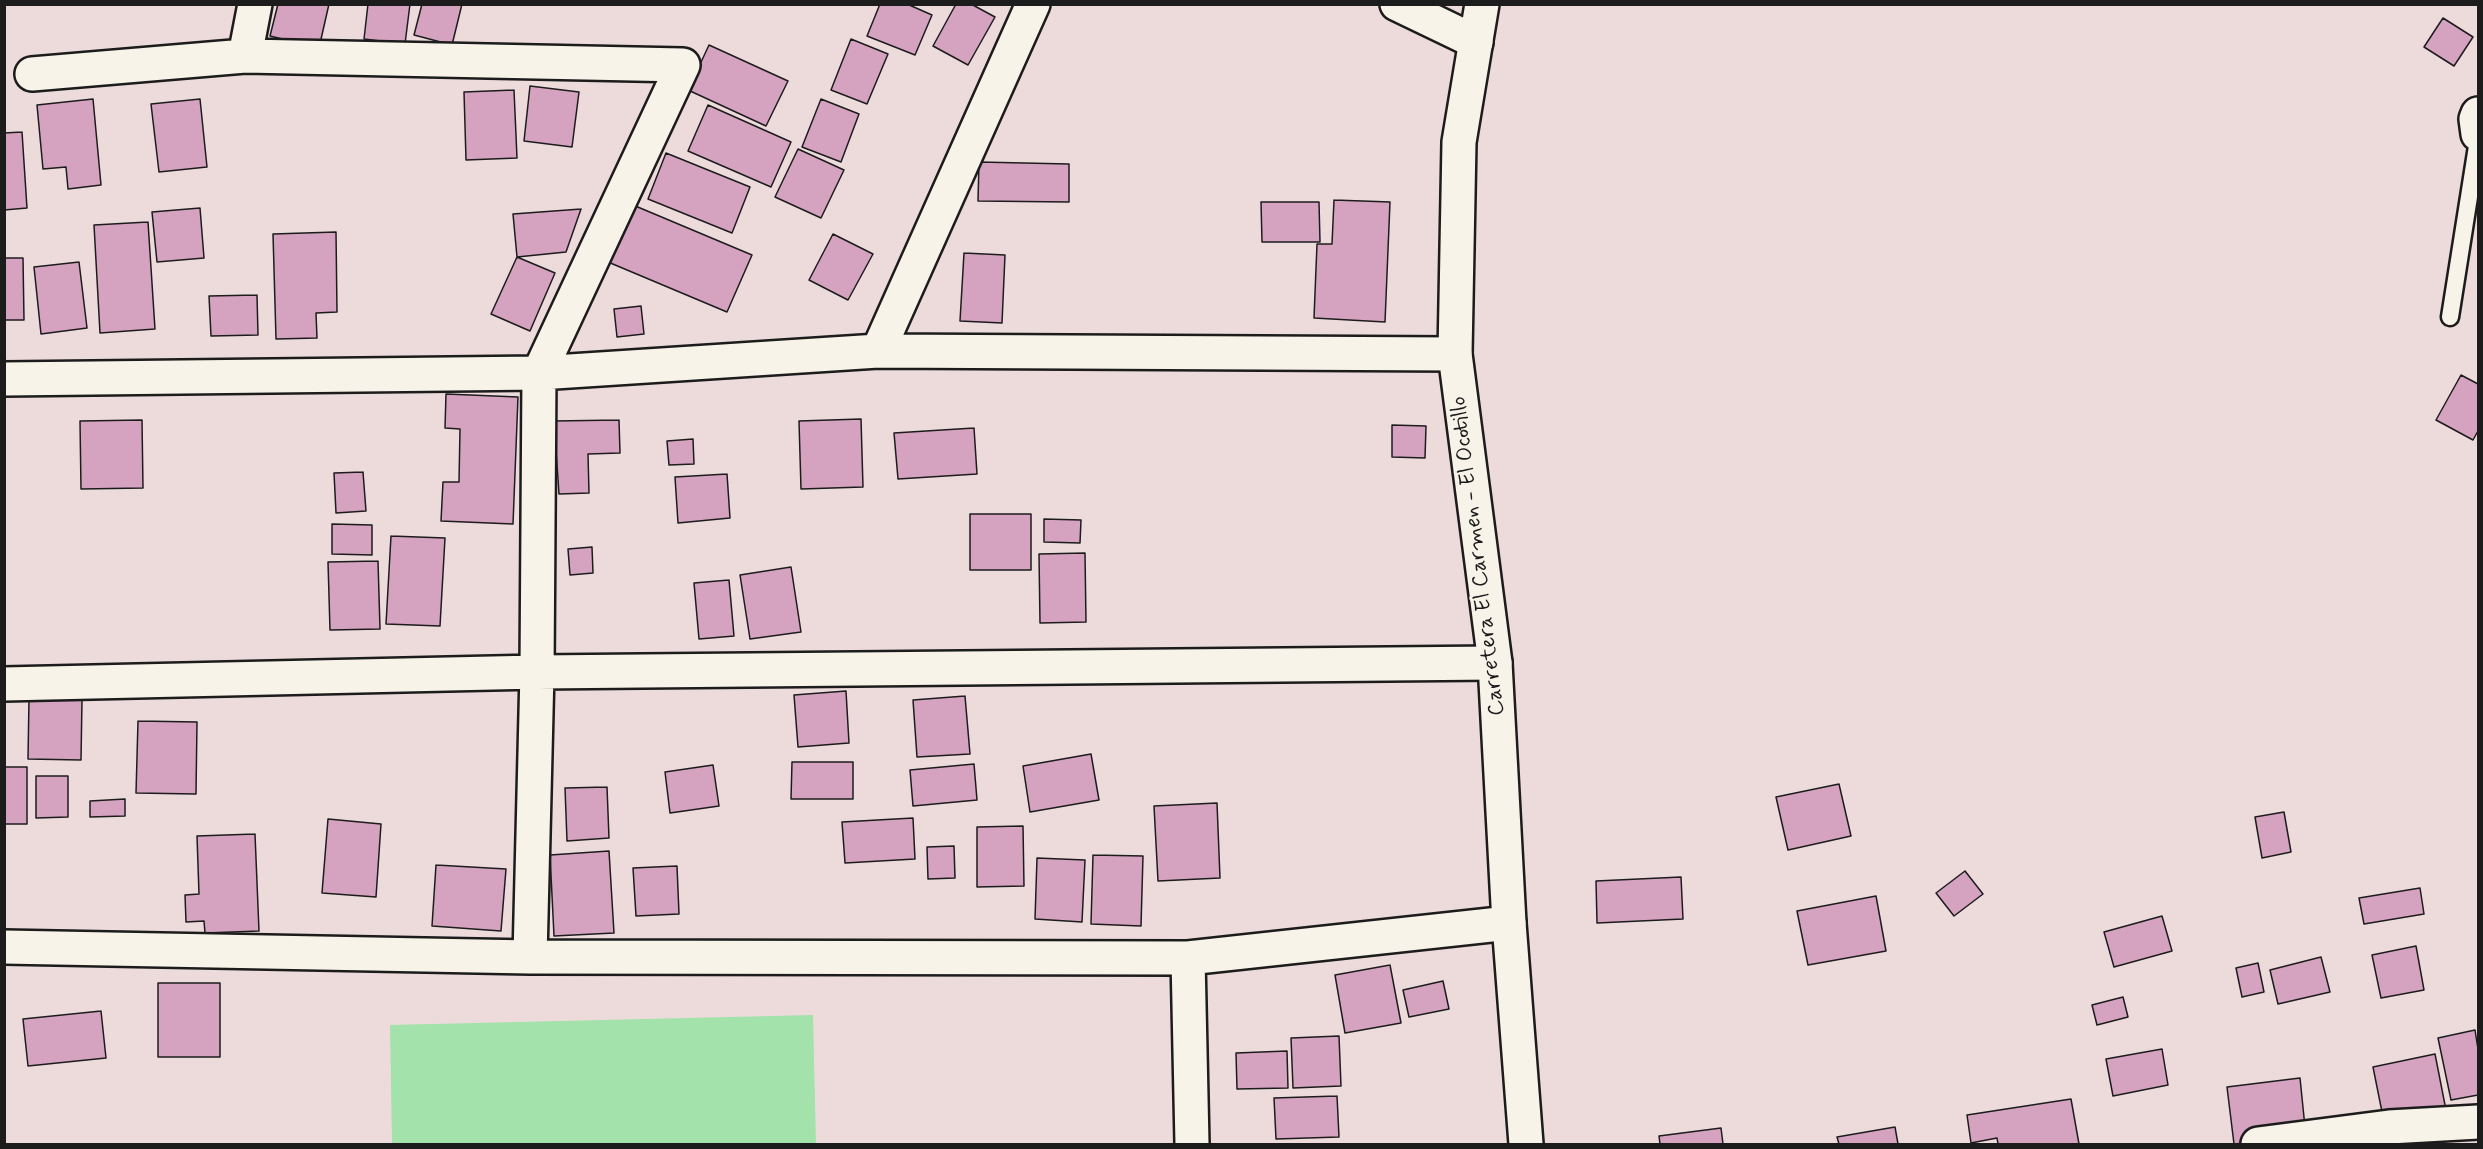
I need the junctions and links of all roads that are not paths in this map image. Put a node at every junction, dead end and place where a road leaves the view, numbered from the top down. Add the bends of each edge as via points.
1 (255, 4) edge
2 (1033, 4) edge
3 (1397, 4) edge
4 (1482, 4) edge
5 (1476, 42) junction
6 (245, 56) junction
7 (32, 74) dead end
8 (2478, 114) edge
9 (2478, 134) edge
10 (2478, 140) edge
11 (2450, 318) dead end
12 (878, 351) junction
13 (1455, 354) junction
14 (539, 373) junction
15 (4, 379) edge
16 (1496, 663) junction
17 (537, 672) junction
18 (4, 684) edge
19 (1509, 923) junction
20 (4, 947) edge
21 (530, 957) junction
22 (1188, 958) junction
23 (2478, 1122) edge
24 (2390, 1136) edge
25 (1192, 1144) edge
26 (1526, 1144) edge
27 (2258, 1144) edge

1 - 6 street
2 - 12 street
3 - 5 street
4 - 5 street, Carretera El Carmen - El Ocotillo
5 - 13 street, Carretera El Carmen - El Ocotillo via 1459,142
6 - 7 street
6 - 14 street via 683,65
8 - 9 street
10 - 11 lane
12 - 13 street
12 - 14 street
13 - 16 street, Carretera El Carmen - El Ocotillo
14 - 15 street
14 - 17 street
16 - 17 street
16 - 19 street, Carretera El Carmen - El Ocotillo
17 - 18 street
17 - 21 street
19 - 22 street
19 - 26 street, Carretera El Carmen - El Ocotillo
20 - 21 street
21 - 22 street
22 - 25 street
23 - 24 street
24 - 27 street

